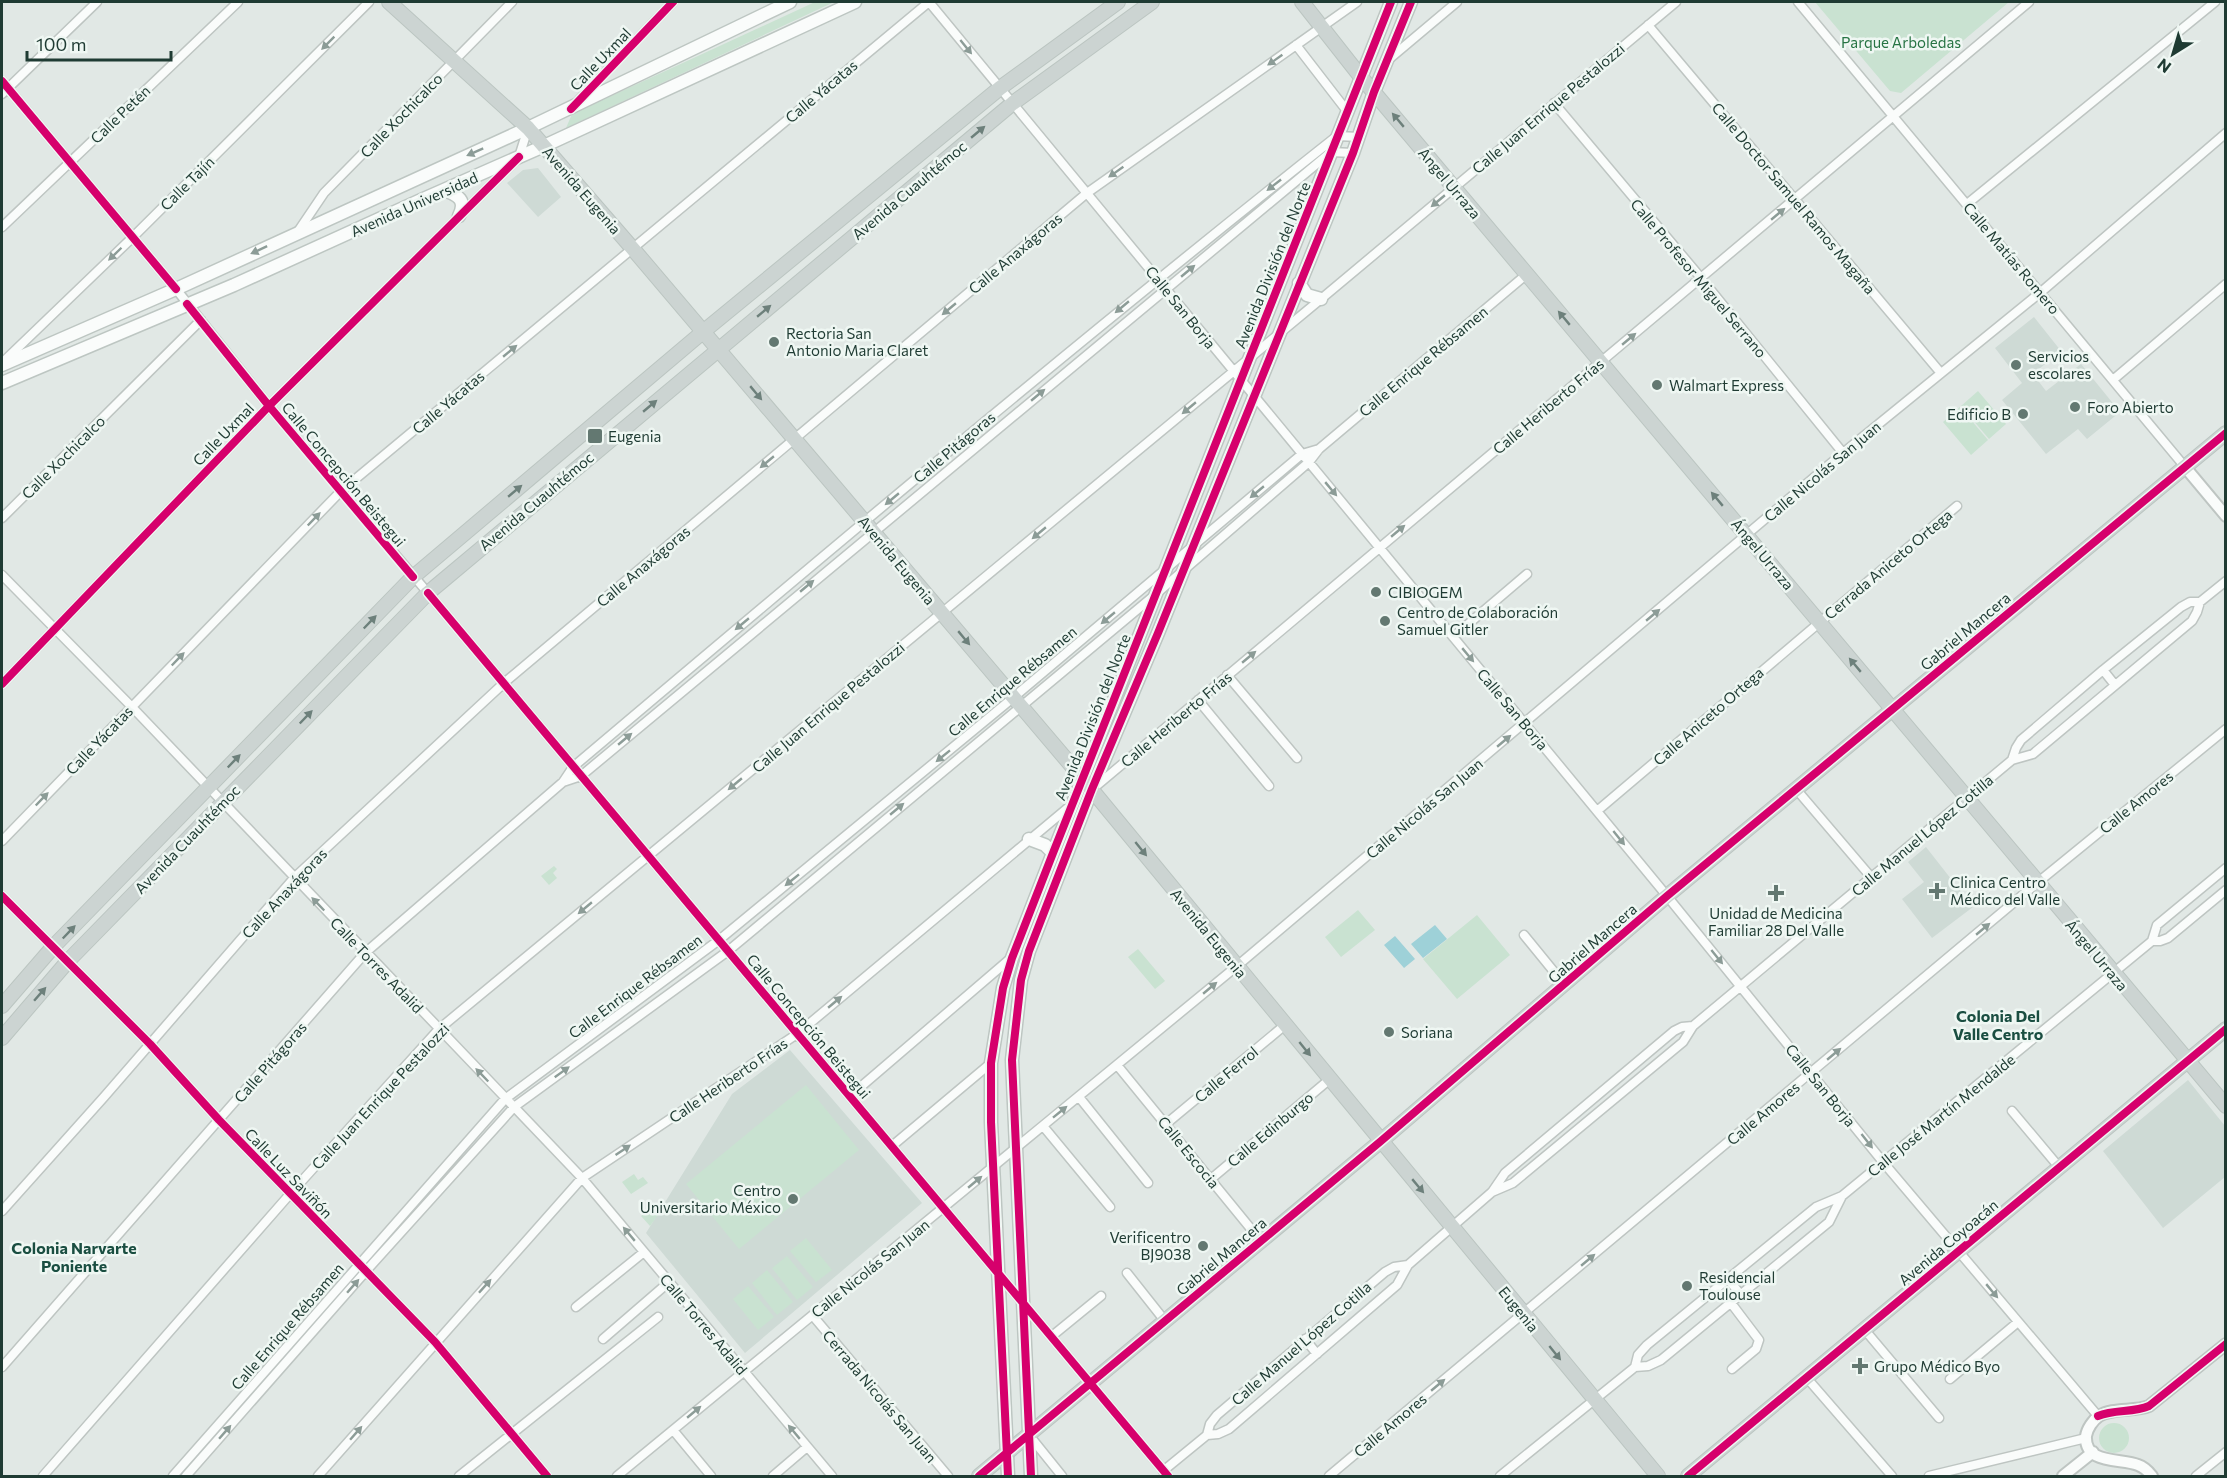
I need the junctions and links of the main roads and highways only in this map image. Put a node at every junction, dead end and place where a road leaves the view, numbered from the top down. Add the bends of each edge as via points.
1 (389, 2) edge
2 (789, 2) edge
3 (855, 2) edge
4 (1118, 2) edge
5 (1152, 2) edge
6 (1302, 2) edge
7 (1391, 2) edge
8 (1411, 2) edge
9 (1361, 77) junction
10 (1374, 92) junction
11 (528, 128) junction
12 (544, 146) junction
13 (444, 190) junction
14 (459, 216) road end
15 (1299, 283) junction
16 (1321, 298) road end
17 (704, 331) junction
18 (719, 348) junction
19 (2, 364) edge
20 (2, 383) edge
21 (2226, 433) edge
22 (1892, 710) junction
23 (1082, 778) junction
24 (1092, 789) junction
25 (1029, 839) road end
26 (1053, 852) junction
27 (2, 1006) edge
28 (2226, 1029) edge
29 (2, 1038) edge
30 (2187, 1061) junction
31 (2226, 1106) edge
32 (1381, 1141) junction
33 (1028, 1435) junction
34 (1006, 1453) junction
35 (979, 1476) edge
36 (1008, 1476) edge
37 (1031, 1476) edge
38 (1658, 1476) edge
39 (1688, 1476) edge

1 - 11 main road, Avenida Eugenia
2 - 11 main road, Avenida Universidad
3 - 12 main road, Avenida Universidad
4 - 17 main road, Avenida Cuauhtémoc via 1000,88
18 -> 5 main road, Avenida Cuauhtémoc via 1013,104
6 - 9 main road, Ángel Urraza
7 - 9 main road, Avenida División del Norte
8 - 10 main road, Avenida División del Norte
9 - 10 main road, Ángel Urraza
9 - 23 main road, Avenida División del Norte via 1250,357 1237,375 1156,594
10 - 15 main road, Avenida División del Norte
22 -> 10 main road, Ángel Urraza
11 - 12 main road, Avenida Eugenia
11 -> 19 main road, Avenida Universidad
12 - 13 main road, Avenida Universidad
12 - 17 main road, Avenida Eugenia
13 - 14 main road via 462,199
13 - 20 main road, Avenida Universidad
15 - 16 main road via 1307,295
15 - 24 main road, Avenida División del Norte
17 - 18 main road, Avenida Eugenia
27 -> 17 main road, Avenida Cuauhtémoc via 54,947 413,577
18 -> 23 main road, Avenida Eugenia
29 -> 18 main road, Avenida Cuauhtémoc via 68,962 428,593
21 - 22 main road, Gabriel Mancera
22 - 30 main road, Ángel Urraza
22 - 32 main road, Gabriel Mancera
23 - 24 main road, Avenida Eugenia
23 - 26 main road, Avenida División del Norte
24 -> 32 main road, Avenida Eugenia
24 - 33 main road, Avenida División del Norte via 1029,951 1017,1007 1012,1060
25 - 26 main road
26 - 34 main road, Avenida División del Norte via 1012,958 991,1063
28 - 30 main road, Avenida Coyoacán
30 - 31 main road, Ángel Urraza
30 - 39 main road, Avenida Coyoacán
32 - 33 main road, Gabriel Mancera
32 -> 38 main road, Eugenia
33 - 34 main road, Gabriel Mancera
33 - 37 main road, Avenida División del Norte
34 - 35 main road, Gabriel Mancera
34 - 36 main road, Avenida División del Norte

